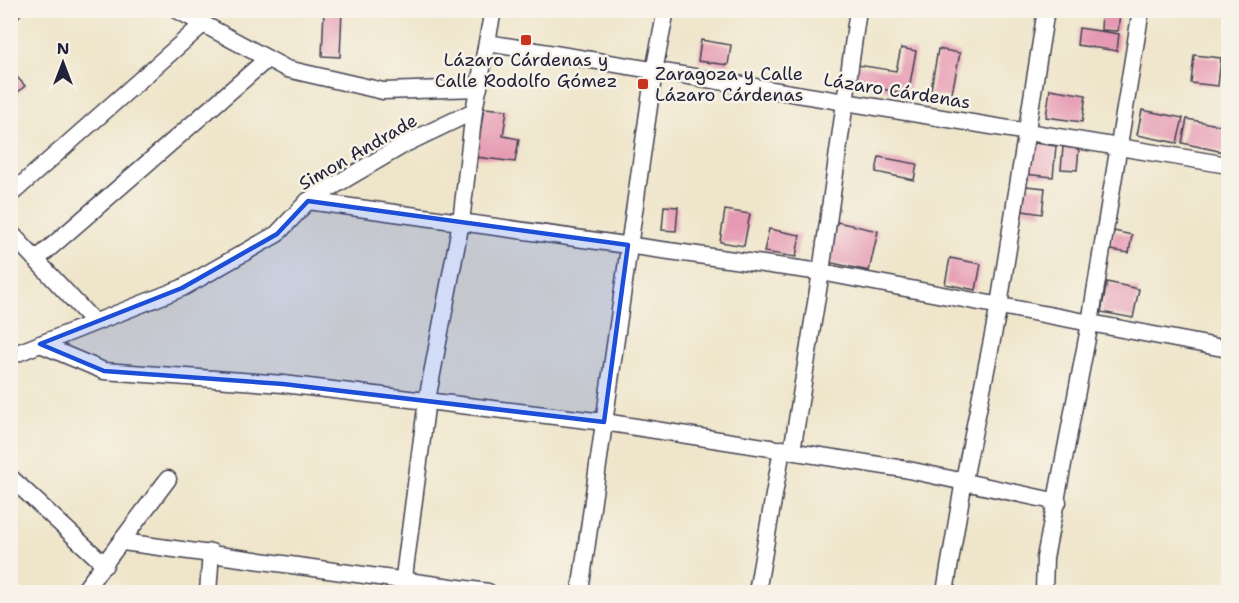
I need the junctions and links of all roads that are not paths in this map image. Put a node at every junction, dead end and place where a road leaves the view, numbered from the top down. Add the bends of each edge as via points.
1 (177, 10) edge
2 (493, 10) edge
3 (666, 10) edge
4 (858, 10) edge
5 (1046, 10) edge
6 (1141, 10) edge
7 (202, 25) junction
8 (488, 43) junction
9 (266, 60) junction
10 (654, 71) junction
11 (478, 88) junction
12 (843, 102) junction
13 (474, 111) junction
14 (1024, 133) junction
15 (1117, 146) junction
16 (1228, 165) edge
17 (10, 195) edge
18 (308, 201) junction
19 (461, 222) junction
20 (10, 232) edge
21 (628, 245) junction
22 (37, 259) junction
23 (821, 272) junction
24 (999, 305) junction
25 (93, 321) junction
26 (1090, 323) junction
27 (40, 344) junction
28 (1228, 350) edge
29 (10, 356) edge
30 (427, 400) junction
31 (604, 422) junction
32 (787, 450) junction
33 (10, 477) edge
34 (168, 479) dead end
35 (964, 480) junction
36 (1058, 502) junction
37 (123, 542) junction
38 (210, 552) junction
39 (105, 565) junction
40 (403, 586) edge
41 (83, 592) edge
42 (208, 592) edge
43 (488, 592) edge
44 (580, 592) edge
45 (757, 592) edge
46 (945, 592) edge
47 (1044, 592) edge

1 - 7 street
2 - 8 street
3 - 10 street
4 - 12 street
5 - 14 street
6 - 15 street
7 - 9 street
7 - 17 street
8 - 10 street, Lázaro Cárdenas
8 - 11 street
9 - 11 street via 287,69 383,91
9 - 22 street
10 - 12 street, Lázaro Cárdenas
10 - 21 street
11 - 13 street
12 - 14 street, Lázaro Cárdenas
12 - 23 street
13 - 18 street, Simon Andrade via 405,144
13 - 19 street
14 - 15 street, Lázaro Cárdenas
14 - 24 street
15 - 16 street, Lázaro Cárdenas
15 - 26 street
18 - 19 street
18 - 25 street, Simon Andrade via 277,234 182,288
19 - 21 street
19 - 30 street
20 - 22 street
21 - 23 street
21 - 31 street
22 - 25 street
23 - 24 street
23 - 32 street
24 - 26 street
24 - 35 street
25 - 27 street, Simon Andrade
26 - 28 street
26 - 36 street
27 - 29 street, Simon Andrade
27 - 30 street via 104,370
30 - 31 street
30 - 40 street
31 - 32 street
31 - 44 street
32 - 35 street
32 - 45 street
33 - 39 street
34 - 37 street
35 - 36 street
35 - 46 street
36 - 47 street via 1045,558
37 - 38 street
37 - 39 street
38 - 40 street
38 - 42 street
39 - 41 street
40 - 43 street

